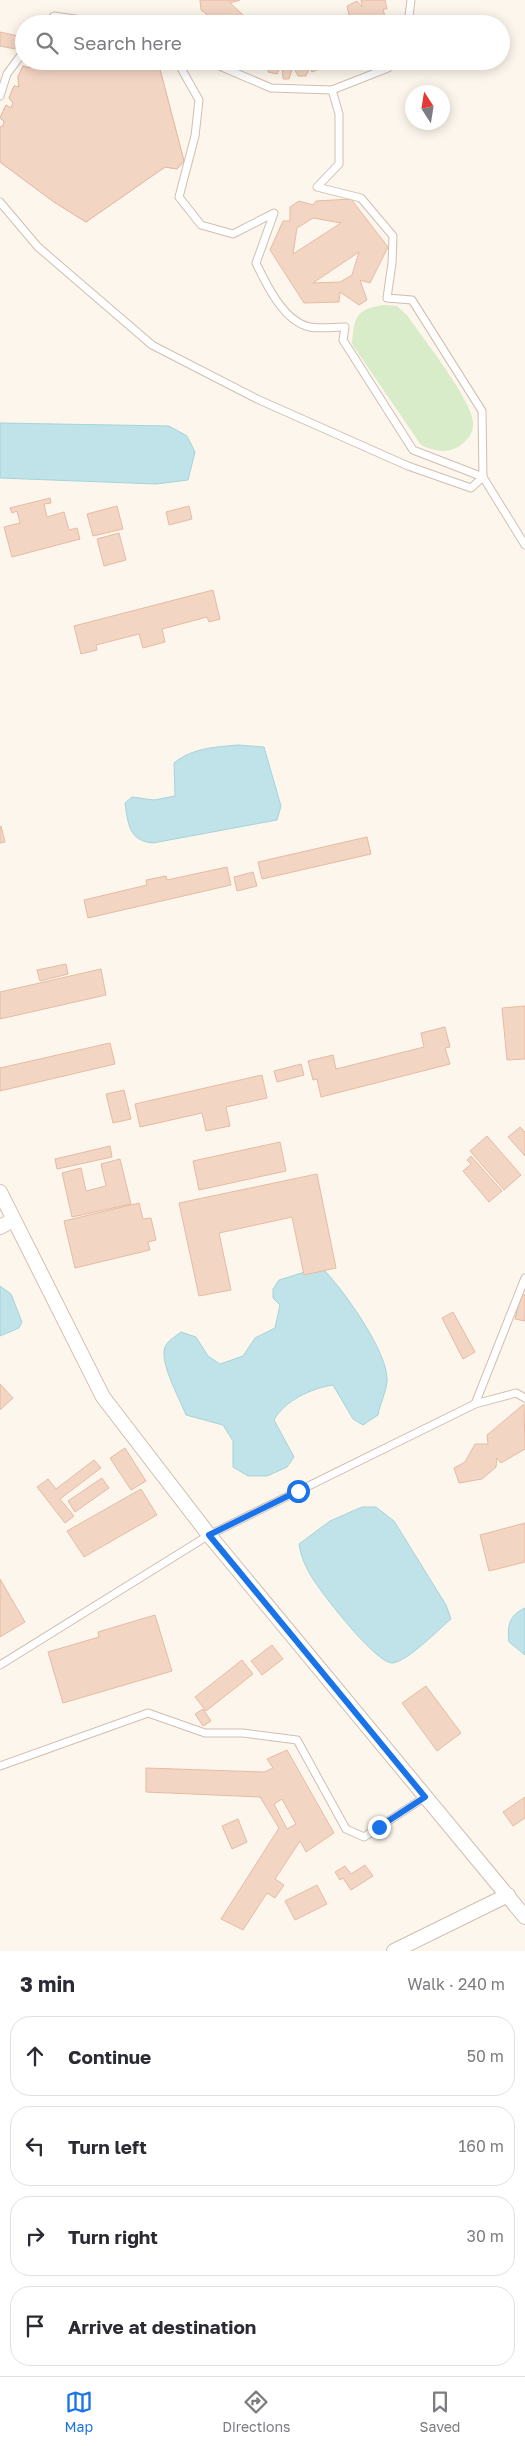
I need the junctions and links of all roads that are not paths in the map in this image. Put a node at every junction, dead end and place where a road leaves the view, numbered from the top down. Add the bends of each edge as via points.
1 (411, 0) edge
2 (409, 15) edge
3 (15, 64) edge
4 (182, 70) edge
5 (229, 70) edge
6 (383, 70) edge
7 (332, 90) junction
8 (0, 96) edge
9 (0, 202) edge
10 (483, 477) junction
11 (525, 545) edge
12 (0, 1192) edge
13 (13, 1220) junction
14 (0, 1226) edge
15 (525, 1278) edge
16 (525, 1398) edge
17 (475, 1404) junction
18 (209, 1535) junction
19 (0, 1665) edge
20 (0, 1766) edge
21 (425, 1797) junction
22 (508, 1894) junction
23 (525, 1917) edge
24 (394, 1951) edge

1 - 2 lane
3 - 8 lane
4 - 10 lane via 199,100 195,136 179,197 201,225 233,234 274,213 256,262 284,312 308,327 345,326 343,340 413,450
5 - 7 lane via 271,88
6 - 7 lane
7 - 10 lane via 339,114 339,164 317,187 361,198 392,236 387,298 412,300 482,411
9 - 10 lane via 38,247 152,345 258,399 408,466 471,488
10 - 11 lane
12 - 13 street
13 - 14 street
13 - 18 street via 104,1397
15 - 17 lane
16 - 17 lane via 516,1393
17 - 18 lane
18 - 19 lane
18 - 21 street
20 - 21 lane via 148,1713 204,1733 243,1733 297,1740 346,1829 364,1837
21 - 22 street
22 - 23 street
22 - 24 street

